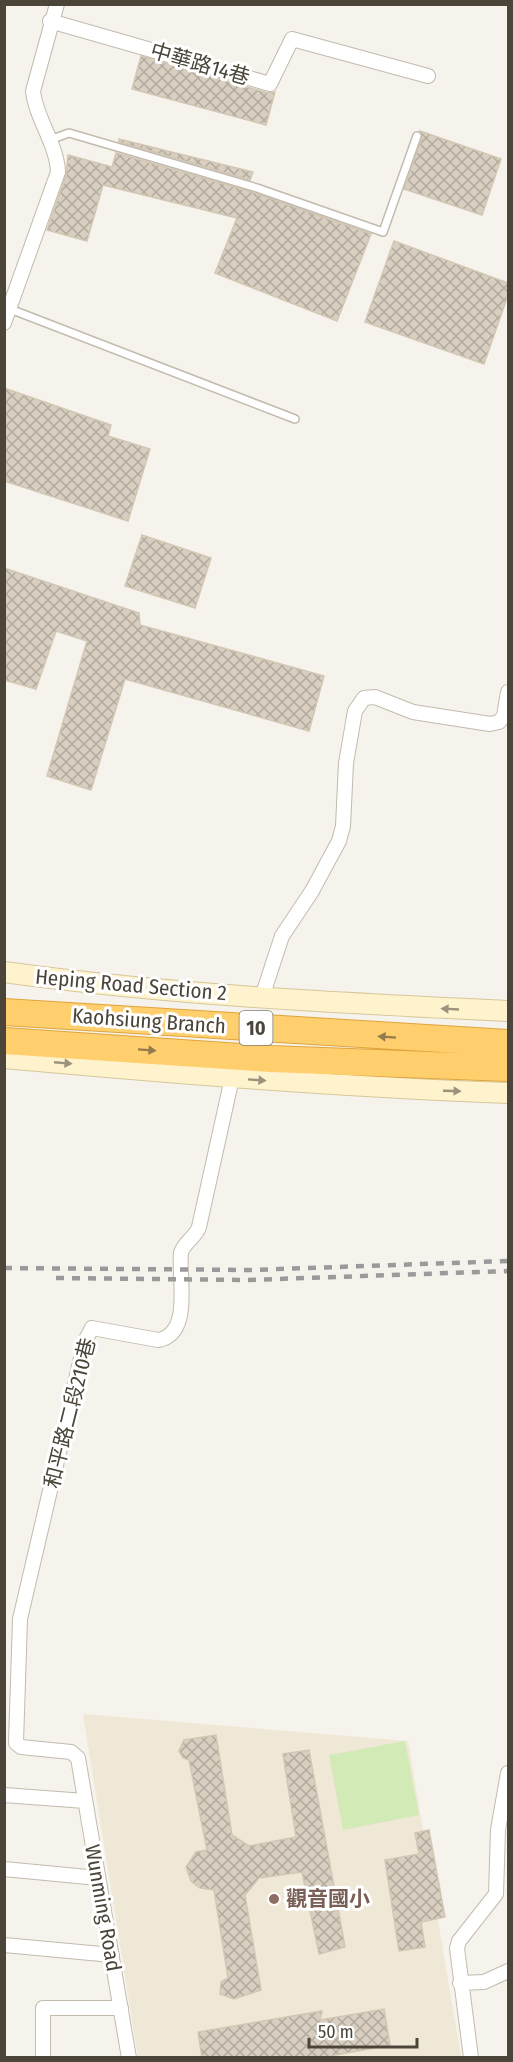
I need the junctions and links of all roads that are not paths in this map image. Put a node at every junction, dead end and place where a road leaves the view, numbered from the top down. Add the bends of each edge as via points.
1 (57, 4) edge
2 (50, 21) junction
3 (428, 76) dead end
4 (417, 136) dead end
5 (49, 140) junction
6 (7, 316) edge
7 (294, 419) dead end
8 (508, 692) edge
9 (4, 972) edge
10 (262, 997) junction
11 (508, 1011) edge
12 (4, 1012) edge
13 (4, 1041) edge
14 (508, 1043) edge
15 (4, 1058) edge
16 (508, 1068) edge
17 (232, 1078) junction
18 (508, 1093) edge
19 (78, 1758) joint
20 (508, 1773) edge
21 (4, 1795) edge
22 (85, 1801) junction
23 (4, 1869) edge
24 (98, 1878) junction
25 (4, 1945) edge
26 (111, 1955) junction
27 (508, 1971) edge
28 (460, 1983) junction
29 (121, 2008) junction
30 (43, 2058) edge
31 (129, 2058) edge
32 (471, 2058) edge

1 - 2 street
2 - 3 street, 中華路14巷 via 270,84 292,39
2 - 5 street via 33,91
4 - 5 lane via 383,232 257,188 69,133
5 - 6 street via 58,172
6 - 7 lane
8 - 10 street via 504,716 490,724 413,712 375,697 359,703 346,763 339,841 282,936
9 - 10 street, Heping Road Section 2
11 -> 10 street, Heping Road Section 2
14 -> 12 highway, Kaohsiung Branch / 10
13 -> 16 highway, Kaohsiung Branch / 10 via 272,1059
15 -> 17 street
17 -> 18 street
17 - 19 street, 和平路二段210巷 via 199,1227 181,1253 183,1293 177,1325 168,1336 158,1340 92,1328 84,1341 23,1608 16,1743 21,1747 71,1752
19 - 22 street, Wunming Road
20 - 28 street via 498,1830 496,1894 459,1941
21 - 22 street
22 - 24 street, Wunming Road
23 - 24 street
24 - 26 street, Wunming Road
25 - 26 street
26 - 29 street, Wunming Road
27 - 28 street via 484,1982
28 - 32 street
29 - 30 street via 43,2008
29 - 31 street, Wunming Road

